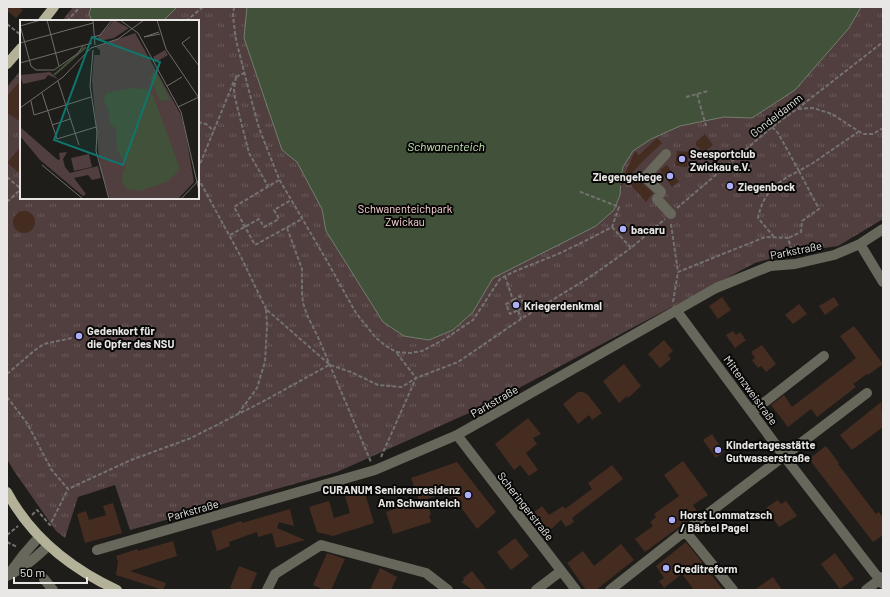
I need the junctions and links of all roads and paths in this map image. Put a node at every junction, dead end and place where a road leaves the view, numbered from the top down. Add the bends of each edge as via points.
1 (54, 7) edge
2 (80, 7) edge
3 (203, 7) edge
4 (234, 7) edge
5 (70, 19) edge
6 (44, 20) edge
7 (187, 20) edge
8 (7, 24) edge
9 (20, 34) edge
10 (883, 42) edge
11 (20, 49) edge
12 (7, 64) edge
13 (244, 73) junction
14 (236, 77) junction
15 (708, 91) dead end
16 (697, 94) junction
17 (686, 97) dead end
18 (797, 110) junction
19 (199, 122) edge
20 (706, 126) dead end
21 (772, 127) junction
22 (883, 128) edge
23 (214, 131) junction
24 (858, 132) junction
25 (666, 154) dead end
26 (199, 167) edge
27 (799, 171) junction
28 (7, 179) edge
29 (279, 179) junction
30 (199, 180) edge
31 (268, 186) junction
32 (20, 188) edge
33 (20, 190) edge
34 (578, 191) dead end
35 (291, 200) junction
36 (7, 202) edge
37 (671, 214) junction
38 (302, 219) junction
39 (245, 227) junction
40 (612, 227) junction
41 (287, 228) junction
42 (883, 229) edge
43 (230, 235) junction
44 (774, 238) junction
45 (788, 238) junction
46 (860, 244) junction
47 (631, 248) junction
48 (795, 264) junction
49 (678, 272) junction
50 (505, 276) junction
51 (883, 282) edge
52 (513, 300) junction
53 (266, 309) junction
54 (518, 310) junction
55 (676, 310) junction
56 (521, 318) junction
57 (72, 338) dead end
58 (396, 352) junction
59 (824, 356) dead end
60 (330, 365) junction
61 (7, 374) edge
62 (416, 378) junction
63 (867, 393) dead end
64 (7, 397) edge
65 (752, 412) junction
66 (238, 414) junction
67 (457, 436) junction
68 (784, 456) junction
69 (375, 470) junction
70 (68, 489) junction
71 (7, 492) edge
72 (25, 520) junction
73 (684, 531) junction
74 (7, 535) edge
75 (39, 537) junction
76 (48, 546) junction
77 (97, 550) dead end
78 (561, 571) junction
79 (7, 576) edge
80 (44, 579) dead end
81 (882, 580) edge
82 (53, 590) edge
83 (117, 590) edge
84 (267, 590) edge
85 (448, 590) edge
86 (536, 590) edge
87 (576, 590) edge
88 (610, 590) edge
89 (733, 590) edge
90 (866, 590) edge

1 - 6 main road
2 - 5 path
3 - 7 path
4 - 13 path via 236,40
8 - 9 path
10 - 18 path, Gondeldamm
11 - 12 main road
13 - 14 path
13 - 29 path via 259,128
14 - 23 path
14 - 31 path via 235,98 249,152
15 - 16 path
16 - 17 path
16 - 20 path
18 - 21 path, Gondeldamm
18 - 24 path via 813,108 832,114
19 - 23 path via 206,124
21 - 27 path
21 - 37 path, Gondeldamm
22 - 24 path via 873,134
23 - 26 path
24 - 27 path
25 - 37 street via 645,177 661,192 657,198
27 - 44 path via 784,178 768,192 760,206 758,218
27 - 45 path via 819,209 802,221 801,232
28 - 32 path
29 - 31 path
29 - 35 path
30 - 43 path
31 - 39 path via 234,207
33 - 36 path
34 - 40 path via 619,207
35 - 38 path
35 - 39 path via 274,210 278,219 264,227 259,218
37 - 47 path, Gondeldamm
37 - 49 path
38 - 41 path
38 - 58 path via 356,312 376,338
39 - 41 path via 255,245
39 - 43 path
40 - 47 path
40 - 50 path
41 - 60 path via 302,270 303,302 307,315
42 - 46 street, Parkstraße
43 - 53 path
44 - 45 path
44 - 49 path via 765,237
45 - 48 path
46 - 48 street, Parkstraße
46 - 51 street
47 - 56 path, Gondeldamm via 590,277
48 - 55 street, Parkstraße via 770,266 716,288
49 - 55 path via 673,303
50 - 52 path
50 - 58 path via 473,320 422,351
52 - 54 path via 520,296 525,307
52 - 54 path via 506,304 510,314
53 - 60 path
53 - 66 path via 265,362 257,388
54 - 56 path
55 - 65 street, Mittenzweistraße
55 - 67 street, Parkstraße
56 - 62 path, Gondeldamm via 458,362
57 - 61 path via 44,344
58 - 62 path
59 - 65 street
60 - 62 path, Gondeldamm via 378,384 402,387
60 - 66 path
60 - 69 path
62 - 69 path
63 - 68 street
64 - 70 path via 27,423 51,469
65 - 68 street, Mittenzweistraße
66 - 70 path via 191,438 131,460
67 - 69 street, Parkstraße
67 - 78 street, Scheringerstraße
68 - 73 street
68 - 81 street, Mittenzweistraße
69 - 77 street, Parkstraße
70 - 72 path via 50,525 37,510
71 - 72 main road
72 - 74 path
72 - 75 main road
73 - 88 street
73 - 89 street
75 - 76 main road
75 - 79 street
76 - 79 street via 20,570
76 - 83 main road via 99,582
78 - 86 street
78 - 87 street, Scheringerstraße
80 - 82 street
81 - 90 street
84 - 85 street via 275,574 321,545 426,573

